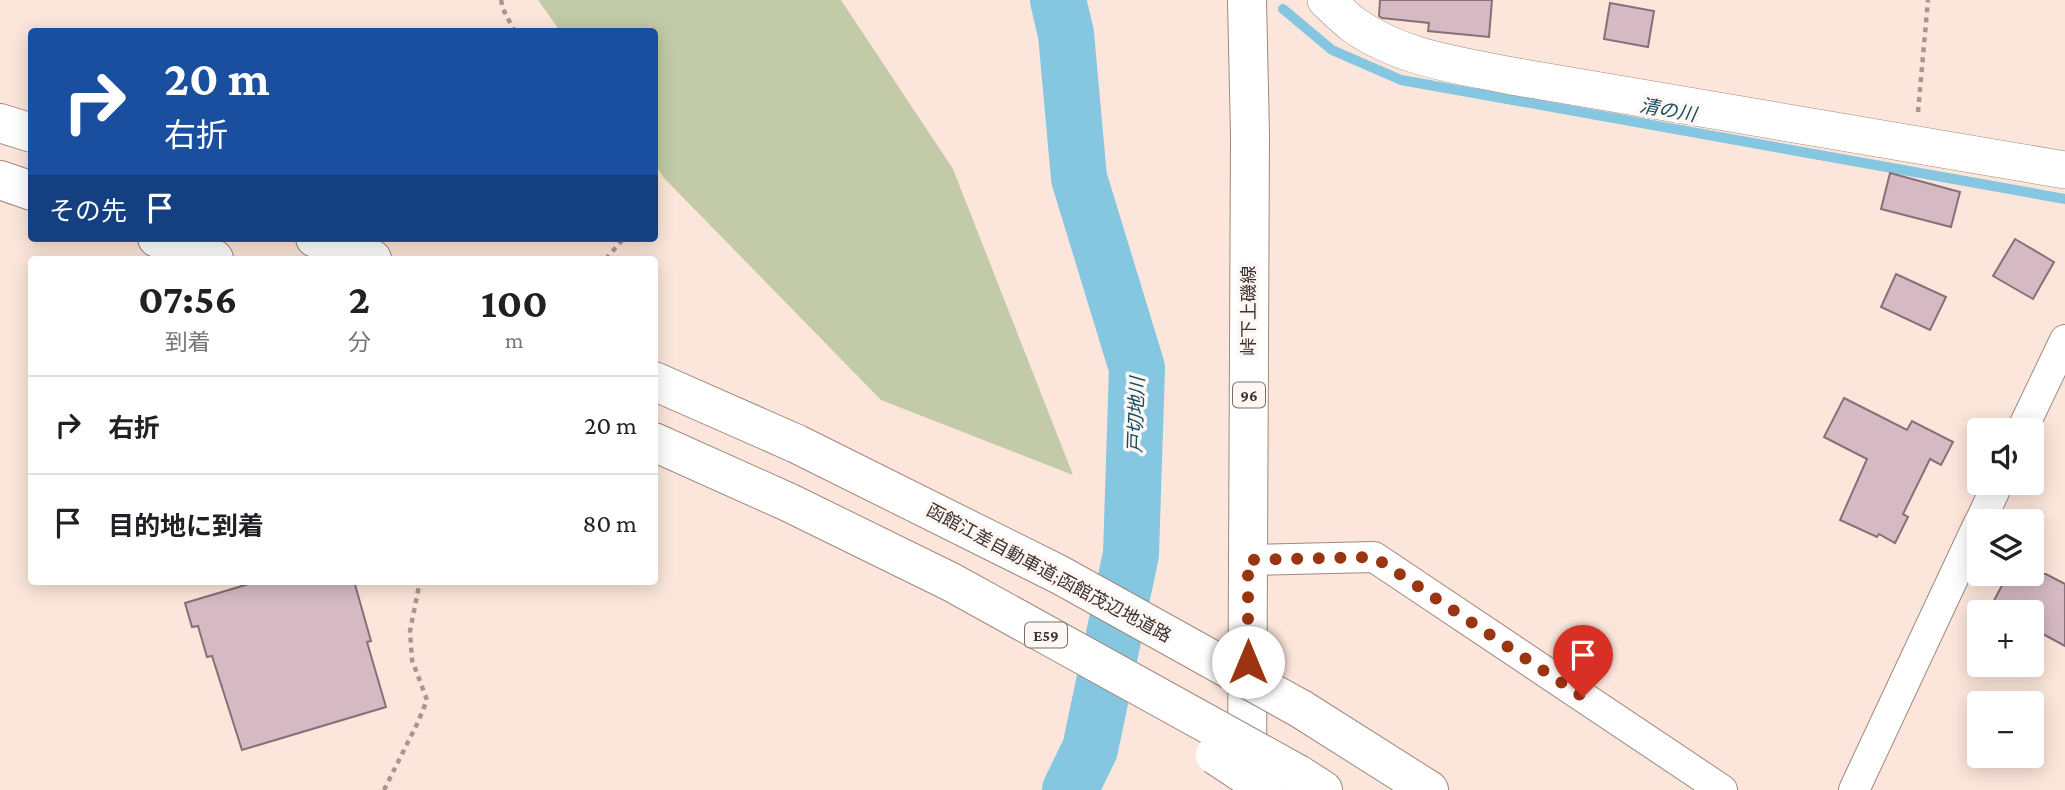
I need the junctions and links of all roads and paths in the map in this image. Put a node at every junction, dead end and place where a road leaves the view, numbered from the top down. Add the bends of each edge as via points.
1 (501, 0) edge
2 (1247, 0) edge
3 (1326, 0) edge
4 (1928, 0) edge
5 (513, 28) edge
6 (0, 122) edge
7 (28, 132) edge
8 (1915, 144) junction
9 (2065, 170) edge
10 (0, 180) edge
11 (28, 190) edge
12 (168, 242) edge
13 (326, 242) edge
14 (621, 242) edge
15 (206, 256) edge
16 (364, 256) edge
17 (609, 256) edge
18 (2065, 340) edge
19 (658, 383) edge
20 (2028, 418) edge
21 (658, 444) edge
22 (1967, 550) edge
23 (1248, 560) junction
24 (419, 585) edge
25 (1296, 785) edge
26 (384, 790) edge
27 (1247, 790) edge
28 (1429, 790) edge
29 (1722, 790) edge
30 (1854, 790) edge

1 - 5 path
2 - 23 main road, 峠下上磯線 / 96
3 - 8 street via 1354,25 1392,47 1434,60
4 - 8 path
6 - 7 main road
8 - 9 street
10 - 11 main road
12 - 15 main road
13 - 16 main road
14 - 17 path
18 - 20 street
19 - 28 main road, 函館江差自動車道;函館茂辺地道路, bridge via 797,444 1060,575 1301,709
21 - 25 main road, bridge via 951,582
22 - 30 street
23 - 27 main road, 峠下上磯線 / 96
23 - 29 street via 1374,557
24 - 26 path via 410,631 412,660 427,700

